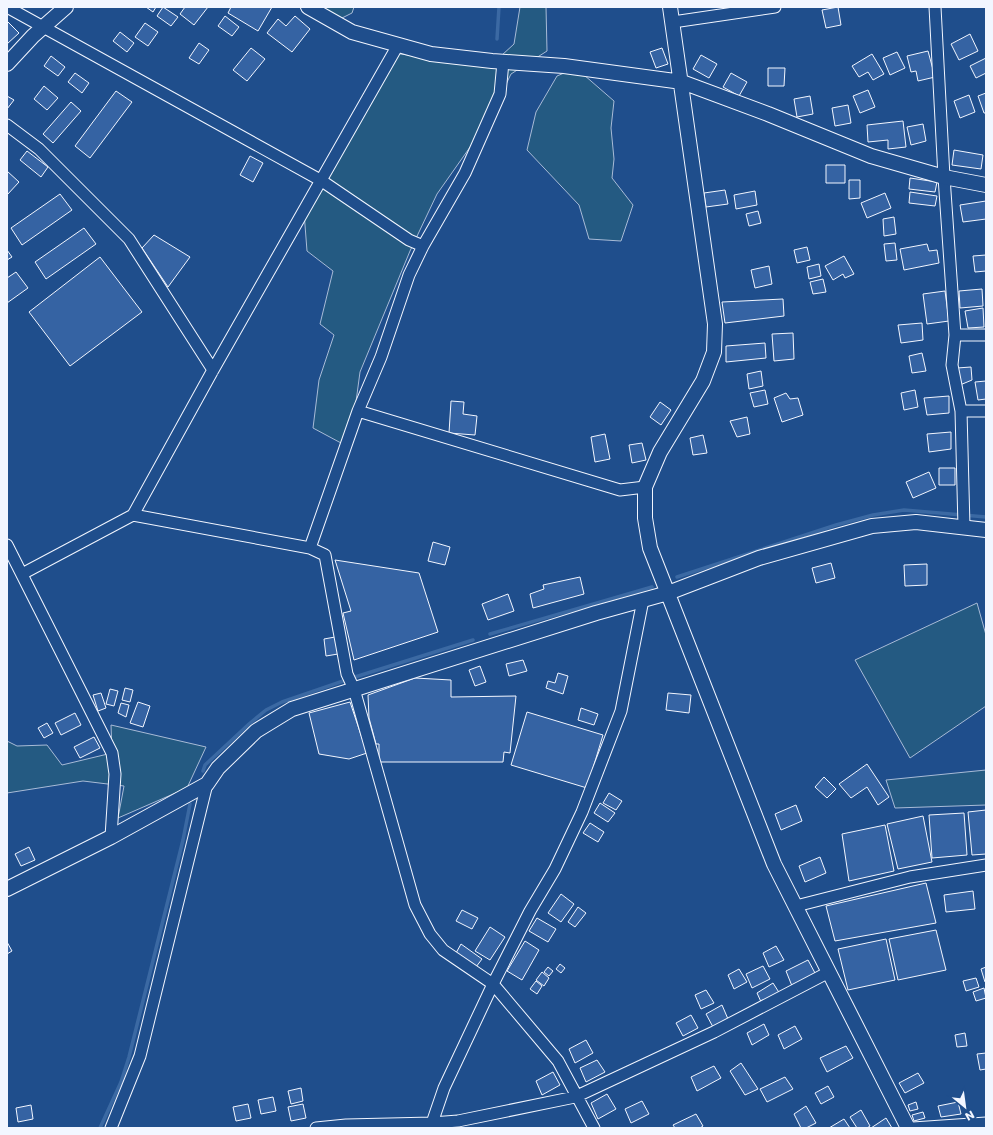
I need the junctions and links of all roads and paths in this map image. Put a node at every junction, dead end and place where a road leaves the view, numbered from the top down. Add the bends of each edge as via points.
1 (7, 7) edge
2 (66, 7) edge
3 (308, 7) edge
4 (670, 7) edge
5 (775, 7) edge
6 (935, 7) edge
7 (673, 22) junction
8 (44, 28) junction
9 (398, 45) junction
10 (503, 62) junction
11 (7, 64) edge
12 (682, 82) junction
13 (7, 125) edge
14 (944, 177) junction
15 (322, 181) junction
16 (986, 185) edge
17 (423, 246) junction
18 (955, 335) junction
19 (986, 335) edge
20 (213, 370) junction
21 (358, 411) junction
22 (961, 411) junction
23 (986, 411) edge
24 (645, 487) junction
25 (133, 515) junction
26 (963, 518) junction
27 (986, 530) edge
28 (7, 545) edge
29 (310, 548) junction
30 (22, 574) junction
31 (668, 593) junction
32 (643, 600) junction
33 (350, 683) junction
34 (207, 784) junction
35 (111, 837) junction
36 (986, 865) edge
37 (7, 889) edge
38 (796, 906) junction
39 (829, 972) junction
40 (493, 984) junction
41 (575, 1097) junction
42 (432, 1123) junction
43 (986, 1123) edge
44 (459, 1124) edge
45 (111, 1128) edge
46 (316, 1128) edge
47 (594, 1128) edge
48 (908, 1128) edge
49 (913, 1128) edge

1 - 8 street
2 - 8 street
3 - 9 street via 352,32
4 - 7 street
5 - 7 street
6 - 14 street
7 - 12 street
8 - 11 street
8 - 15 street
9 - 10 street via 430,54
9 - 15 street
10 - 12 street via 564,66
10 - 17 street via 500,94 465,173
12 - 14 street via 871,156
12 - 24 street via 715,324 714,352 703,381 660,452
13 - 20 street via 39,149 129,239
14 - 16 street
14 - 18 street
15 - 17 street via 409,240
15 - 20 street
17 - 21 street via 409,275 381,356
18 - 19 street
18 - 22 street via 952,365
20 - 25 street
21 - 24 street via 620,490
21 - 29 street
22 - 23 street
22 - 26 street
24 - 31 street via 650,548
25 - 29 street
25 - 30 street
26 - 27 street
26 - 31 street via 872,526 759,558
28 - 30 street
29 - 33 street via 325,555
30 - 35 street via 112,753 115,774
31 - 32 street
31 - 38 street via 774,864
32 - 33 street
32 - 40 street via 622,711 582,812 555,869 530,911
33 - 34 street via 292,709 256,731 218,768
33 - 40 street via 416,905 430,934 443,950
34 - 35 street
34 - 45 street via 140,1056
35 - 37 street
36 - 38 street via 910,876
38 - 39 street
39 - 41 street via 714,1032
39 - 48 street
40 - 41 street via 558,1061
40 - 42 street via 444,1088
41 - 44 street
41 - 47 street
42 - 44 street
42 - 46 street
43 - 49 street

